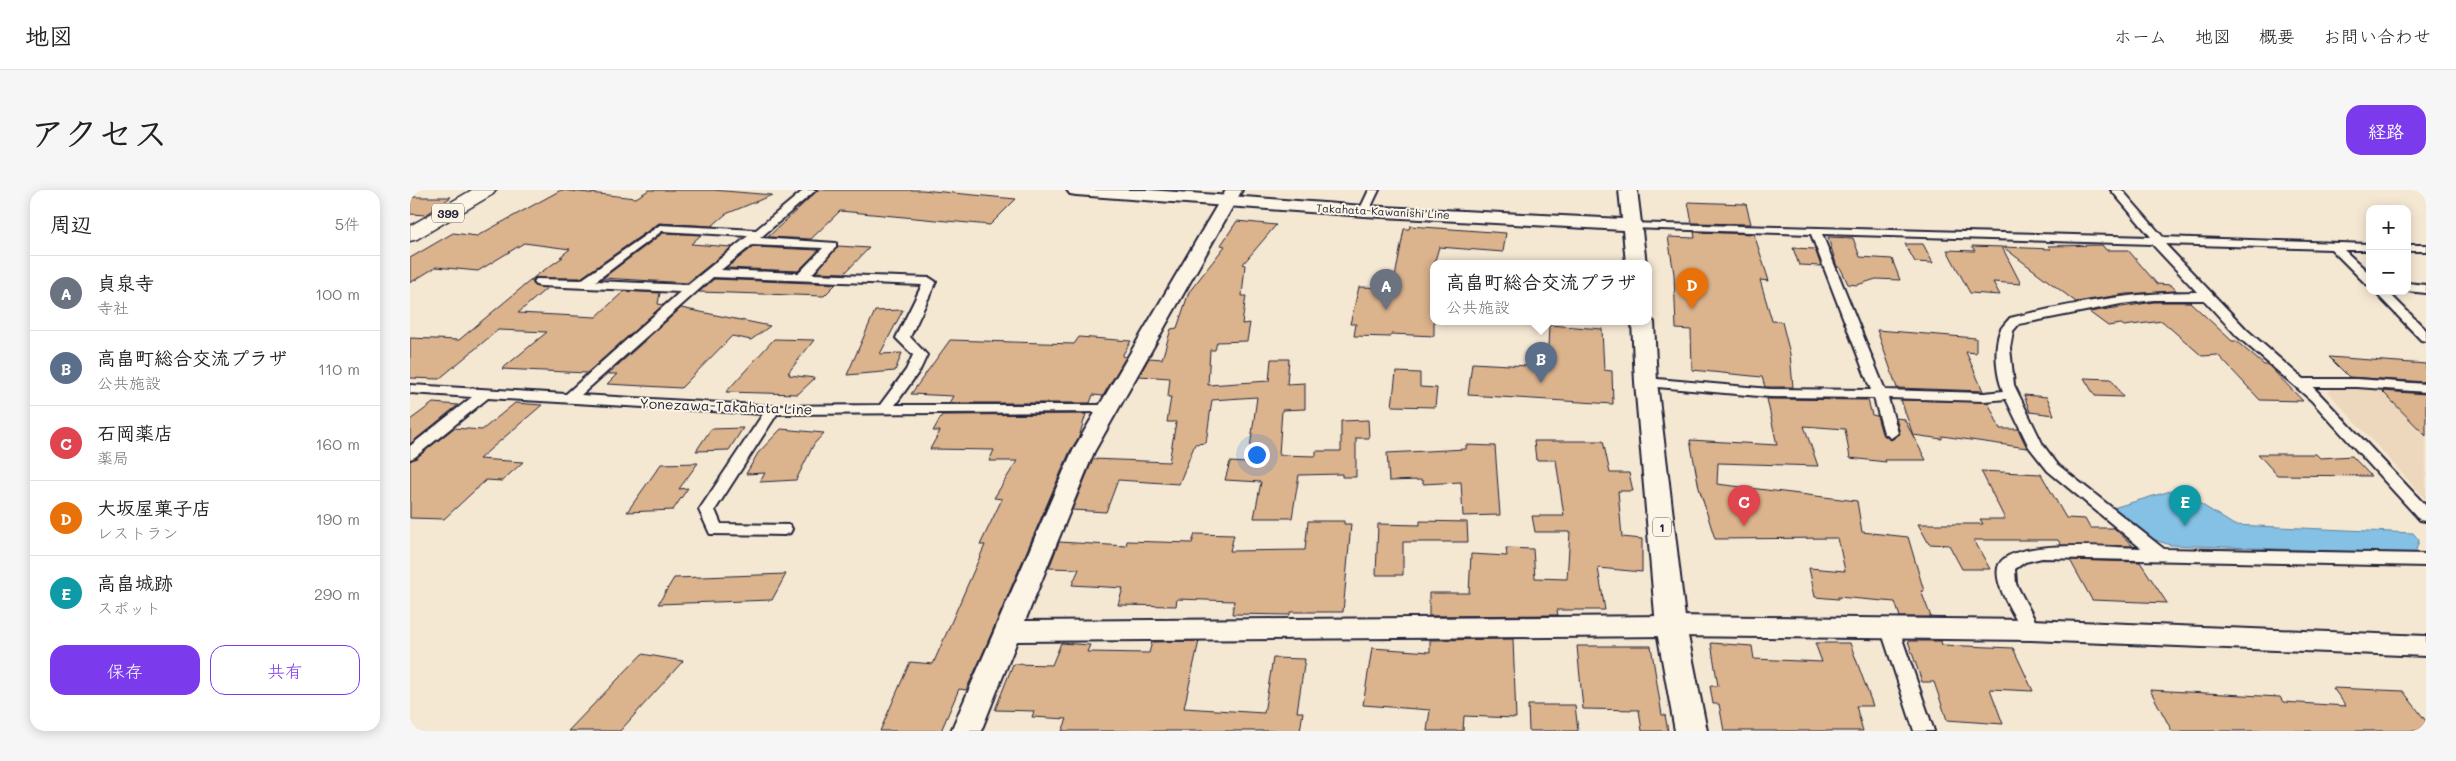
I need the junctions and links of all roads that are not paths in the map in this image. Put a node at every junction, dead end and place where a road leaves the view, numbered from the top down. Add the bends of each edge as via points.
1 (486, 190) edge
2 (811, 190) edge
3 (1076, 190) edge
4 (1374, 190) edge
5 (1628, 190) edge
6 (2116, 190) edge
7 (1231, 196) edge
8 (1364, 211) junction
9 (1631, 225) junction
10 (1814, 230) junction
11 (410, 235) edge
12 (753, 237) junction
13 (2157, 241) junction
14 (2335, 247) junction
15 (2366, 247) edge
16 (2411, 248) edge
17 (2426, 248) edge
18 (1635, 260) edge
19 (710, 273) junction
20 (802, 276) junction
21 (2366, 277) edge
22 (540, 282) dead end
23 (584, 284) junction
24 (2411, 287) edge
25 (2426, 288) edge
26 (691, 289) junction
27 (2384, 295) edge
28 (2206, 296) junction
29 (1643, 325) edge
30 (2426, 337) edge
31 (1646, 382) junction
32 (2302, 383) junction
33 (2426, 388) edge
34 (410, 389) edge
35 (484, 394) junction
36 (1880, 394) junction
37 (2010, 394) junction
38 (568, 399) junction
39 (1108, 409) junction
40 (774, 410) junction
41 (884, 410) junction
42 (1891, 434) dead end
43 (410, 454) edge
44 (2426, 516) edge
45 (784, 529) dead end
46 (2158, 553) junction
47 (2426, 560) edge
48 (1671, 626) junction
49 (1890, 630) junction
50 (2031, 630) junction
51 (1010, 631) junction
52 (2426, 646) edge
53 (966, 731) edge
54 (1691, 731) edge
55 (1924, 731) edge

1 - 11 highway, 399
2 - 12 street
3 - 7 main road, Takahata-Kawanishi Line
4 - 8 street
5 - 9 main road
6 - 13 street via 2157,237
7 - 8 main road, Takahata-Kawanishi Line
7 - 39 street
8 - 9 main road, Takahata-Kawanishi Line
9 - 10 street
9 - 18 main road
10 - 13 street
10 - 36 street
12 - 19 street
12 - 20 street via 832,245
12 - 23 street via 660,228
13 - 14 street
13 - 28 street
14 - 15 street
14 - 21 street
16 - 17 street
19 - 20 street
19 - 26 street
20 - 41 street via 930,282 903,338 920,355 914,370
22 - 23 street
23 - 26 street
24 - 25 street
26 - 38 street
27 - 30 street
28 - 32 street via 2242,334
28 - 37 street via 2121,300 2016,321 2007,330 2003,348
29 - 31 main road, 1
31 - 36 street via 1770,393
31 - 48 main road, 1
32 - 33 street
32 - 44 street
34 - 35 street
35 - 38 street, Yonezawa-Takahata Line
35 - 43 street
36 - 37 street via 1984,398
36 - 42 street
37 - 46 street via 2036,447 2054,468
38 - 40 street, Yonezawa-Takahata Line
39 - 41 street, Yonezawa-Takahata Line
39 - 51 street via 1083,452
40 - 41 street, Yonezawa-Takahata Line
40 - 45 street via 707,510 716,530
46 - 47 street
46 - 50 street via 2042,552 2020,557 2006,567 2007,584
48 - 49 street
48 - 51 street
48 - 54 main road, 1
49 - 50 street
49 - 55 street
50 - 52 street
51 - 53 street

